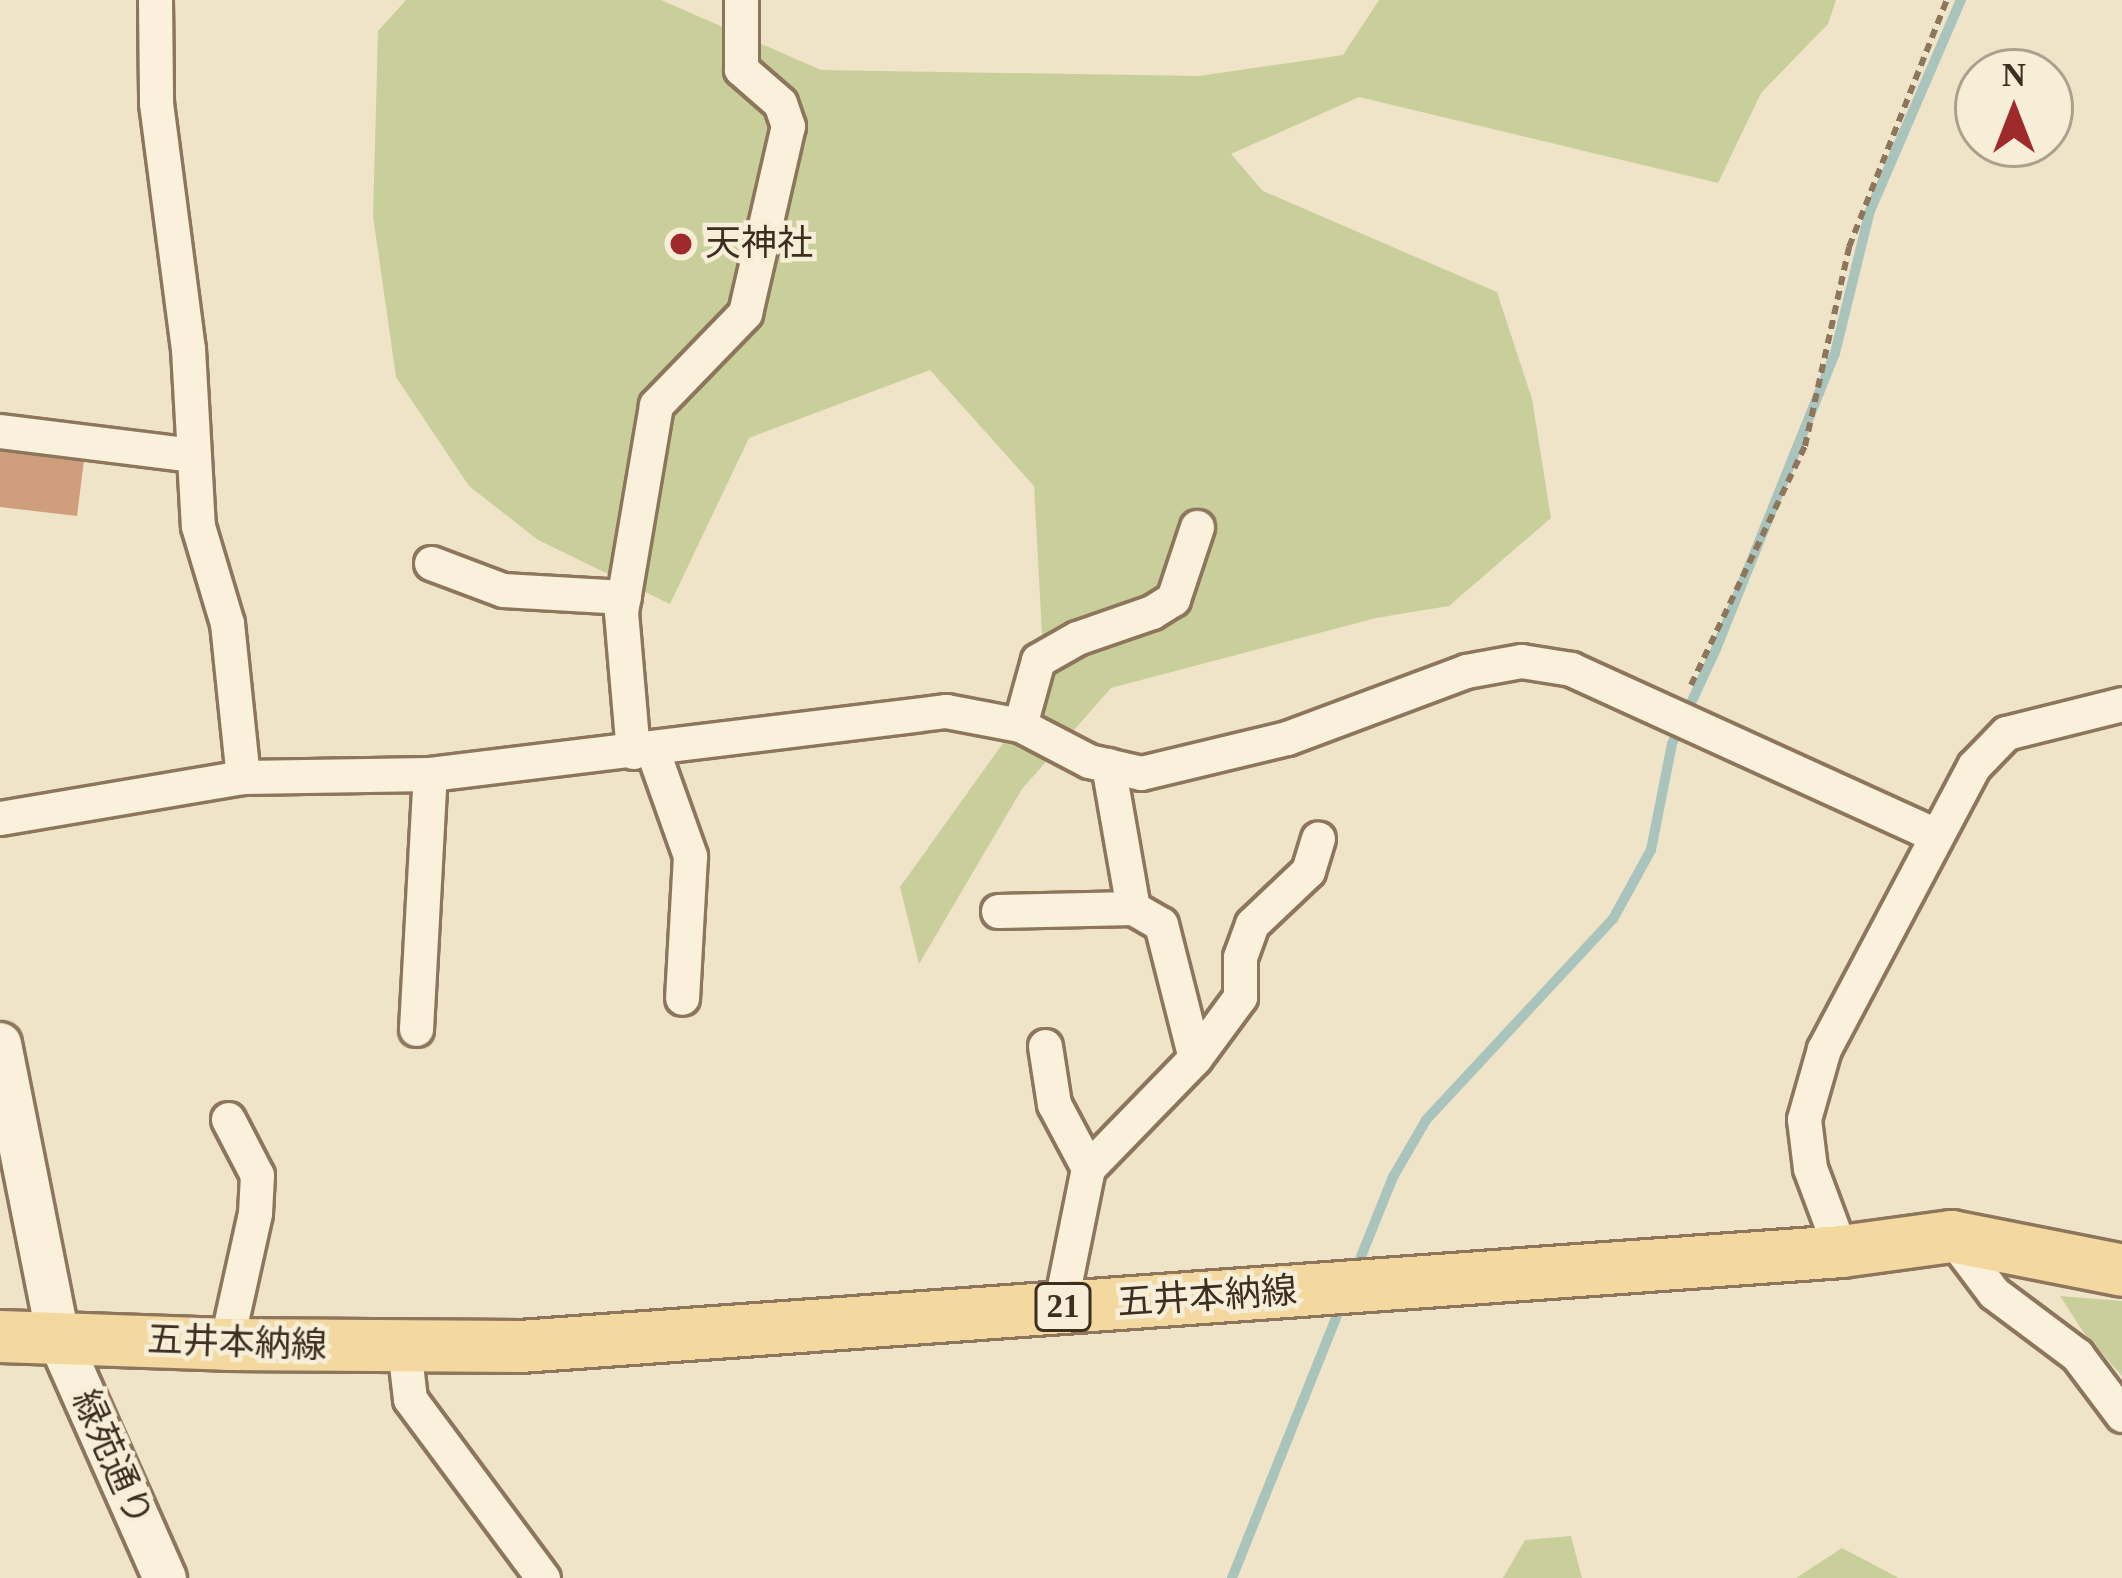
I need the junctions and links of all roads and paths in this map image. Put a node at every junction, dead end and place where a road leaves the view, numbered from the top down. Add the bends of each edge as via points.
1 (155, 0) edge
2 (741, 0) edge
3 (1947, 0) edge
4 (0, 430) edge
5 (194, 455) junction
6 (1197, 526) dead end
7 (430, 563) dead end
8 (624, 597) junction
9 (2122, 704) edge
10 (1661, 711) junction
11 (1020, 725) junction
12 (643, 750) junction
13 (1108, 765) junction
14 (430, 774) junction
15 (243, 777) junction
16 (0, 818) edge
17 (1936, 835) junction
18 (1318, 838) dead end
19 (1133, 908) junction
20 (998, 911) dead end
21 (682, 998) dead end
22 (416, 1029) dead end
23 (0, 1044) edge
24 (1045, 1046) dead end
25 (1195, 1058) junction
26 (228, 1119) dead end
27 (1088, 1168) junction
28 (1951, 1236) junction
29 (1841, 1251) junction
30 (2122, 1270) edge
31 (1060, 1307) junction
32 (0, 1336) edge
33 (58, 1337) junction
34 (226, 1344) junction
35 (404, 1347) junction
36 (2122, 1414) edge
37 (165, 1578) edge
38 (543, 1578) edge

1 - 5 street via 156,103
2 - 8 street via 741,69 780,103 788,126 745,313 656,405
3 - 10 path via 1849,247 1805,446 1682,702
4 - 5 street
5 - 15 street via 198,526 227,623
6 - 11 street via 1172,599 1038,660
7 - 8 street via 503,590
8 - 12 street
9 - 17 street via 2006,734 1974,766
10 - 13 street via 1571,669 1521,661 1466,671 1287,738 1141,773
10 - 17 street
11 - 12 street via 946,711
11 - 13 street
12 - 14 street
12 - 21 street via 690,856
13 - 19 street
14 - 15 street
14 - 22 street
15 - 16 street
17 - 29 street via 1824,1048 1804,1119 1810,1168
18 - 25 street via 1308,871 1252,923 1240,957 1240,998
19 - 20 street
19 - 25 street via 1161,924
23 - 33 street, 緑苑通り
24 - 27 street via 1054,1104
25 - 27 street
26 - 34 street via 256,1175
27 - 31 street
28 - 29 main road, 五井本納線 / 21
28 - 30 main road, 五井本納線 / 21
28 - 36 street via 1994,1293 2077,1354
29 - 31 main road, 五井本納線 / 21
31 - 35 main road, 五井本納線 / 21 via 520,1346
32 - 33 main road, 五井本納線 / 21
33 - 34 main road, 五井本納線 / 21
33 - 37 street, 緑苑通り
34 - 35 main road, 五井本納線 / 21
35 - 38 street via 410,1399

